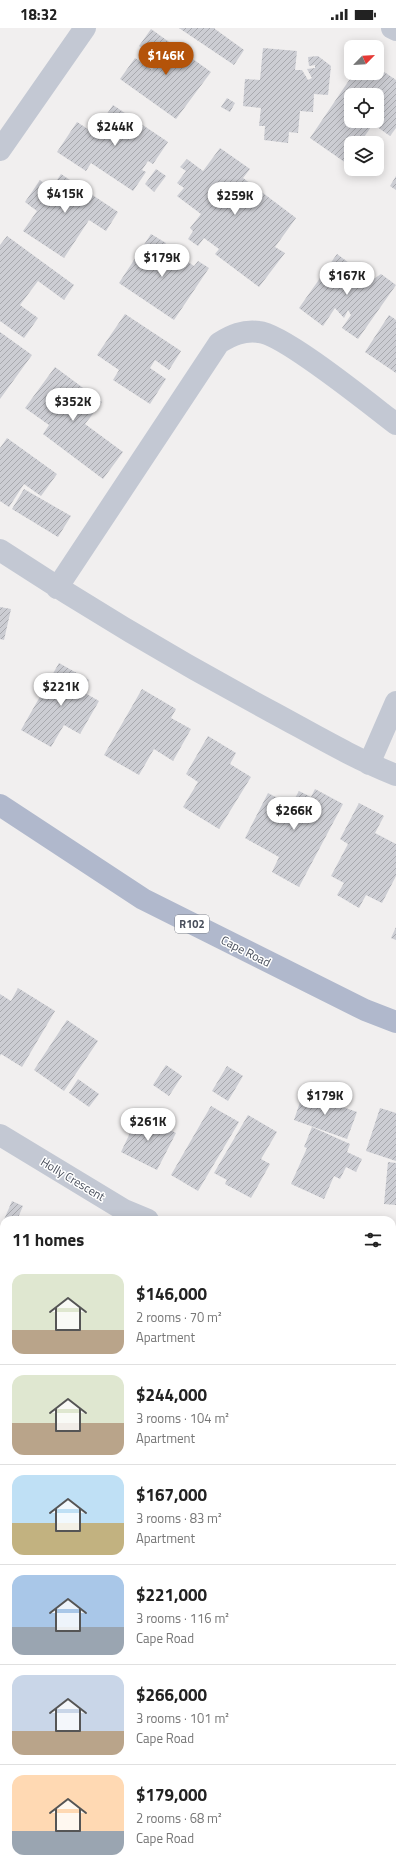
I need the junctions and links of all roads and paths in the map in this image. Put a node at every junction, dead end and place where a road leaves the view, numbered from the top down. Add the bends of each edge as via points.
1 (85, 28) edge
2 (392, 28) edge
3 (396, 30) edge
4 (0, 150) edge
5 (396, 424) edge
6 (0, 550) edge
7 (57, 588) junction
8 (396, 702) edge
9 (369, 764) junction
10 (396, 775) edge
11 (0, 805) edge
12 (396, 1022) edge
13 (0, 1135) edge
14 (138, 1216) edge

1 - 4 street
2 - 3 street
5 - 7 street via 272,335 259,332 232,334 219,343
6 - 7 street
7 - 9 street via 212,680
8 - 9 street
9 - 10 street
11 - 12 main road, Cape Road / R102 via 143,899 365,1010
13 - 14 street, Holly Crescent via 124,1210

